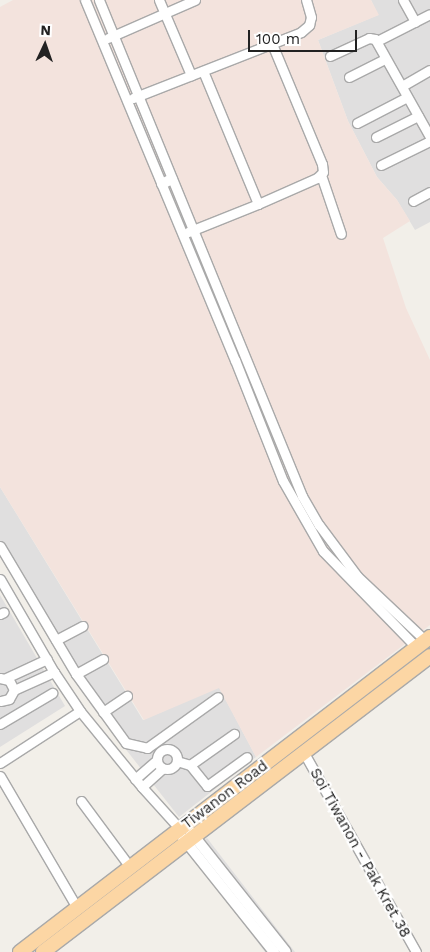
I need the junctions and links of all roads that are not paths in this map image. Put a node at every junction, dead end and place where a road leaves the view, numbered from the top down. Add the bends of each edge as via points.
1 (85, 0) edge
2 (99, 0) edge
3 (159, 0) edge
4 (195, 0) edge
5 (306, 0) edge
6 (403, 0) edge
7 (164, 14) junction
8 (430, 14) edge
9 (415, 22) junction
10 (113, 36) junction
11 (102, 40) junction
12 (376, 41) junction
13 (272, 44) junction
14 (330, 56) dead end
15 (385, 59) junction
16 (204, 70) junction
17 (430, 70) edge
18 (191, 75) junction
19 (349, 76) dead end
20 (402, 86) junction
21 (138, 96) junction
22 (407, 97) junction
23 (126, 100) junction
24 (418, 116) junction
25 (357, 123) dead end
26 (428, 127) edge
27 (430, 136) edge
28 (376, 137) dead end
29 (430, 141) edge
30 (381, 165) dead end
31 (321, 175) junction
32 (172, 179) junction
33 (162, 184) junction
34 (430, 192) edge
35 (413, 201) dead end
36 (258, 204) junction
37 (193, 230) junction
38 (183, 234) junction
39 (341, 234) dead end
40 (0, 546) edge
41 (0, 579) edge
42 (82, 626) dead end
43 (56, 640) junction
44 (426, 641) edge
45 (430, 656) edge
46 (47, 659) junction
47 (102, 659) dead end
48 (54, 672) junction
49 (76, 674) junction
50 (3, 678) edge
51 (14, 690) junction
52 (52, 693) dead end
53 (127, 696) dead end
54 (218, 697) dead end
55 (3, 701) edge
56 (80, 711) junction
57 (103, 712) junction
58 (14, 717) junction
59 (0, 724) edge
60 (234, 734) dead end
61 (147, 748) junction
62 (304, 753) junction
63 (247, 757) dead end
64 (160, 760) junction
65 (177, 761) junction
66 (0, 763) edge
67 (190, 765) junction
68 (0, 776) edge
69 (135, 779) junction
70 (142, 787) junction
71 (80, 801) dead end
72 (181, 828) junction
73 (191, 840) junction
74 (130, 867) junction
75 (77, 908) junction
76 (276, 950) edge
77 (20, 952) edge
78 (43, 952) edge
79 (416, 952) edge

1 - 11 street
2 - 10 street
3 - 7 street
4 - 7 street
5 - 13 street via 311,16 309,25 301,32
6 - 9 street
7 - 10 street
7 - 18 street
8 - 9 street
9 - 12 street
10 - 11 street
10 - 21 street
11 - 23 street
12 - 14 street via 368,38
12 - 15 street
13 - 16 street
13 - 31 street via 322,164
15 - 19 street
15 - 20 street
16 - 18 street
16 - 36 street
17 - 20 street
18 - 21 street
20 - 22 street
21 - 23 street
21 - 32 street
22 - 24 street
22 - 25 street
23 - 33 street
24 - 26 street
24 - 28 street
26 - 27 street
29 - 30 street
31 - 36 street
31 - 39 street
32 - 33 street
32 - 37 street
33 - 38 street
34 - 35 street
36 - 37 street
37 - 38 street
37 - 44 street via 302,496 318,525 357,576
38 - 44 street via 283,481 322,551
40 - 43 street
41 - 46 street
42 - 43 street
43 - 49 street
44 - 72 main road, Tiwanon Road
45 - 62 main road, Tiwanon Road
46 - 48 street
46 - 50 street
47 - 49 street
48 - 51 street
48 - 56 street
49 - 57 street
50 - 51 street via 12,683
51 - 55 street
52 - 58 street
53 - 57 street
54 - 61 street
55 - 58 street
56 - 66 street
56 - 69 street
57 - 61 street via 126,743
58 - 59 street
60 - 67 street
61 - 64 street
62 - 73 main road, Tiwanon Road
62 - 79 street, Soi Tiwanon - Pak Kret 38
63 - 67 street via 207,786
64 - 65 street via 172,768
64 - 65 street via 166,749 176,754
64 - 69 street
64 - 70 street
65 - 67 street
68 - 75 street
69 - 70 street
70 - 72 street
71 - 74 street
72 - 73 street
72 - 74 main road, Tiwanon Road
73 - 76 street
73 - 78 main road, Tiwanon Road
74 - 75 main road, Tiwanon Road
75 - 77 main road, Tiwanon Road

